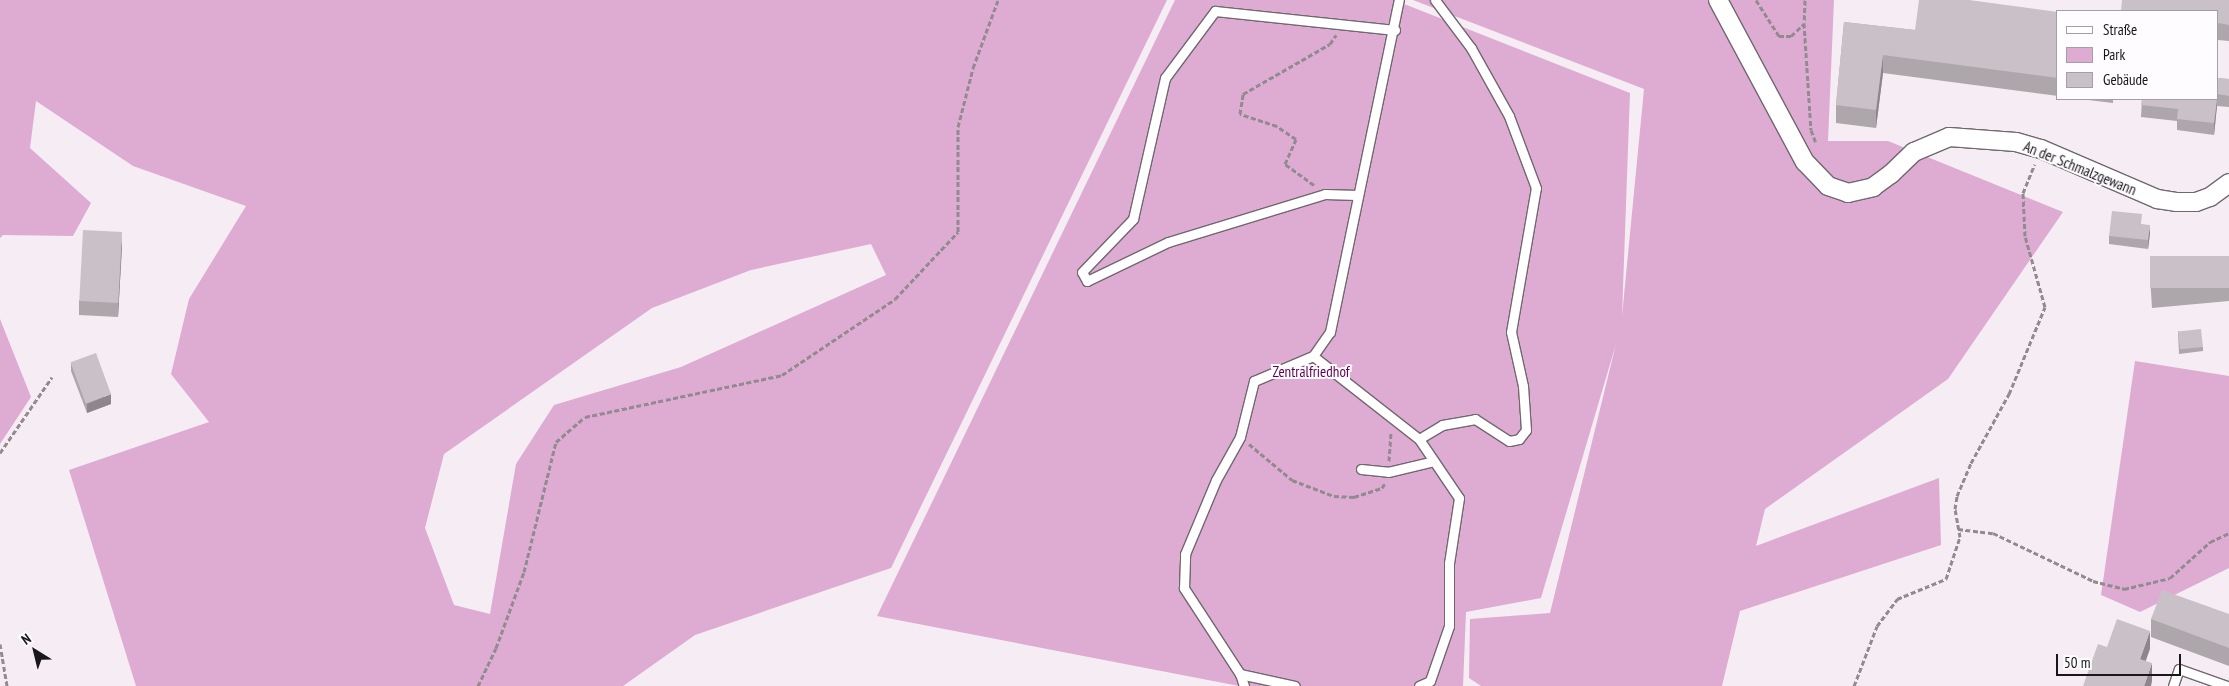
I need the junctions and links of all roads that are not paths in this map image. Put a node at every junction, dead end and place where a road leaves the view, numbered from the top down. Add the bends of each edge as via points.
1 (1399, 0) edge
2 (1435, 0) edge
3 (1718, 0) edge
4 (1394, 30) junction
5 (2229, 183) edge
6 (1357, 195) junction
7 (1313, 356) junction
8 (1419, 439) junction
9 (1434, 461) junction
10 (1361, 469) dead end
11 (1240, 674) junction
12 (1244, 686) edge
13 (1295, 686) edge
14 (1419, 686) edge
15 (2173, 686) edge
16 (2227, 686) edge

1 - 4 lane
2 - 8 lane via 1471,48 1509,116 1536,188 1511,332 1523,386 1526,430 1519,439 1509,441 1475,419 1442,425
3 - 5 street, An der Schmalzgewann via 1805,162 1828,186 1848,192 1873,187 1914,152 1949,137 2016,142 2041,149 2157,199 2196,202 2210,197
4 - 6 lane
4 - 6 lane via 1215,12 1165,78 1133,219 1082,272 1086,281 1168,242 1325,194
6 - 7 lane via 1330,332
7 - 8 lane
7 - 11 lane via 1254,381 1240,437 1216,480 1185,554 1184,588
8 - 9 lane
9 - 10 lane via 1388,472
9 - 14 lane via 1459,498 1449,563 1449,626 1430,681
11 - 12 lane
11 - 13 lane
15 - 16 lane via 2179,669

